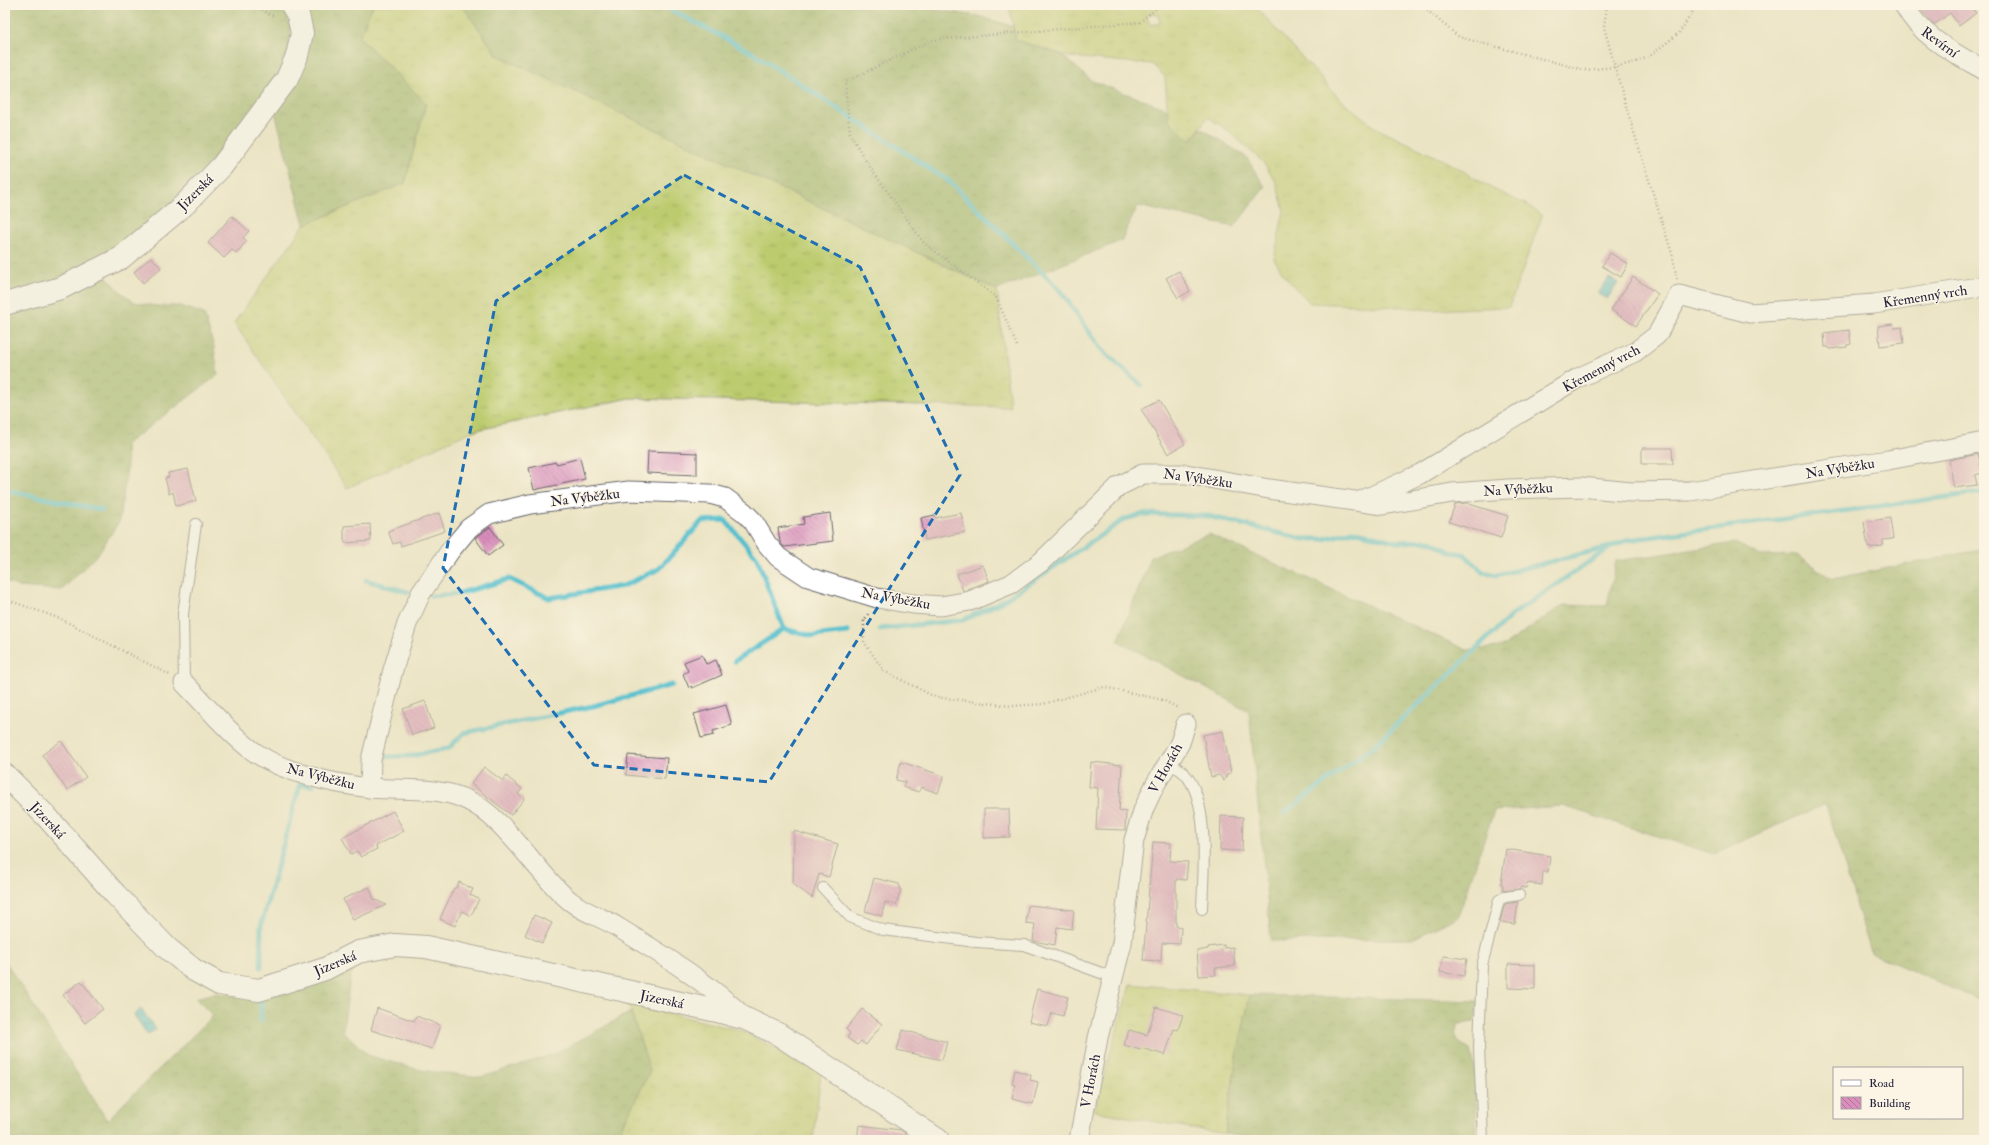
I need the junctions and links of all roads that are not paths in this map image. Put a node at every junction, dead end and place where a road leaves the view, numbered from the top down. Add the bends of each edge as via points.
1 (292, 5) edge
2 (1904, 5) edge
3 (1984, 70) edge
4 (1984, 286) edge
5 (5, 304) edge
6 (1984, 442) edge
7 (1360, 502) junction
8 (196, 524) dead end
9 (184, 683) joint
10 (1186, 724) road end
11 (1168, 765) junction
12 (5, 775) edge
13 (370, 788) junction
14 (823, 888) dead end
15 (1519, 895) dead end
16 (1202, 909) dead end
17 (1115, 978) junction
18 (746, 1018) junction
19 (938, 1140) edge
20 (1079, 1140) edge
21 (1482, 1140) edge

1 - 5 street, Jizerská via 298,15 302,33 297,56 286,79 222,166 184,205 120,258 61,288
2 - 3 street, Revírní via 1918,27 1948,50
4 - 7 street, Křemenný vrch via 1874,304 1750,313 1679,295 1657,335 1634,352 1578,378 1420,474
6 - 7 street, Na Výběžku via 1690,491 1632,492 1581,487 1508,489 1452,493 1383,505
7 - 13 street, Na Výběžku via 1186,474 1143,474 1119,486 1041,562 1011,584 958,604 941,606 877,598 808,577 770,548 753,521 744,512 725,498 710,494 629,491 530,504 489,514 469,528 450,551 413,609 393,670 371,760
8 - 9 lane via 183,614
9 - 13 street, Na Výběžku via 249,748 275,764 324,780
10 - 11 street, V Horách via 1180,744
11 - 16 lane via 1188,778 1198,797 1204,843
11 - 17 street, V Horách via 1144,808 1134,840 1122,944
12 - 18 street, Jizerská via 167,948 194,970 219,984 259,990 325,969 358,952 395,945 426,947
13 - 18 street, Jizerská via 449,793 479,806 577,908 617,927 722,996
14 - 17 lane via 850,917 883,930 962,941 1024,944
15 - 21 lane via 1499,900 1482,965 1478,1047
17 - 20 street, V Horách via 1098,1038
18 - 19 street, Jizerská via 778,1034

